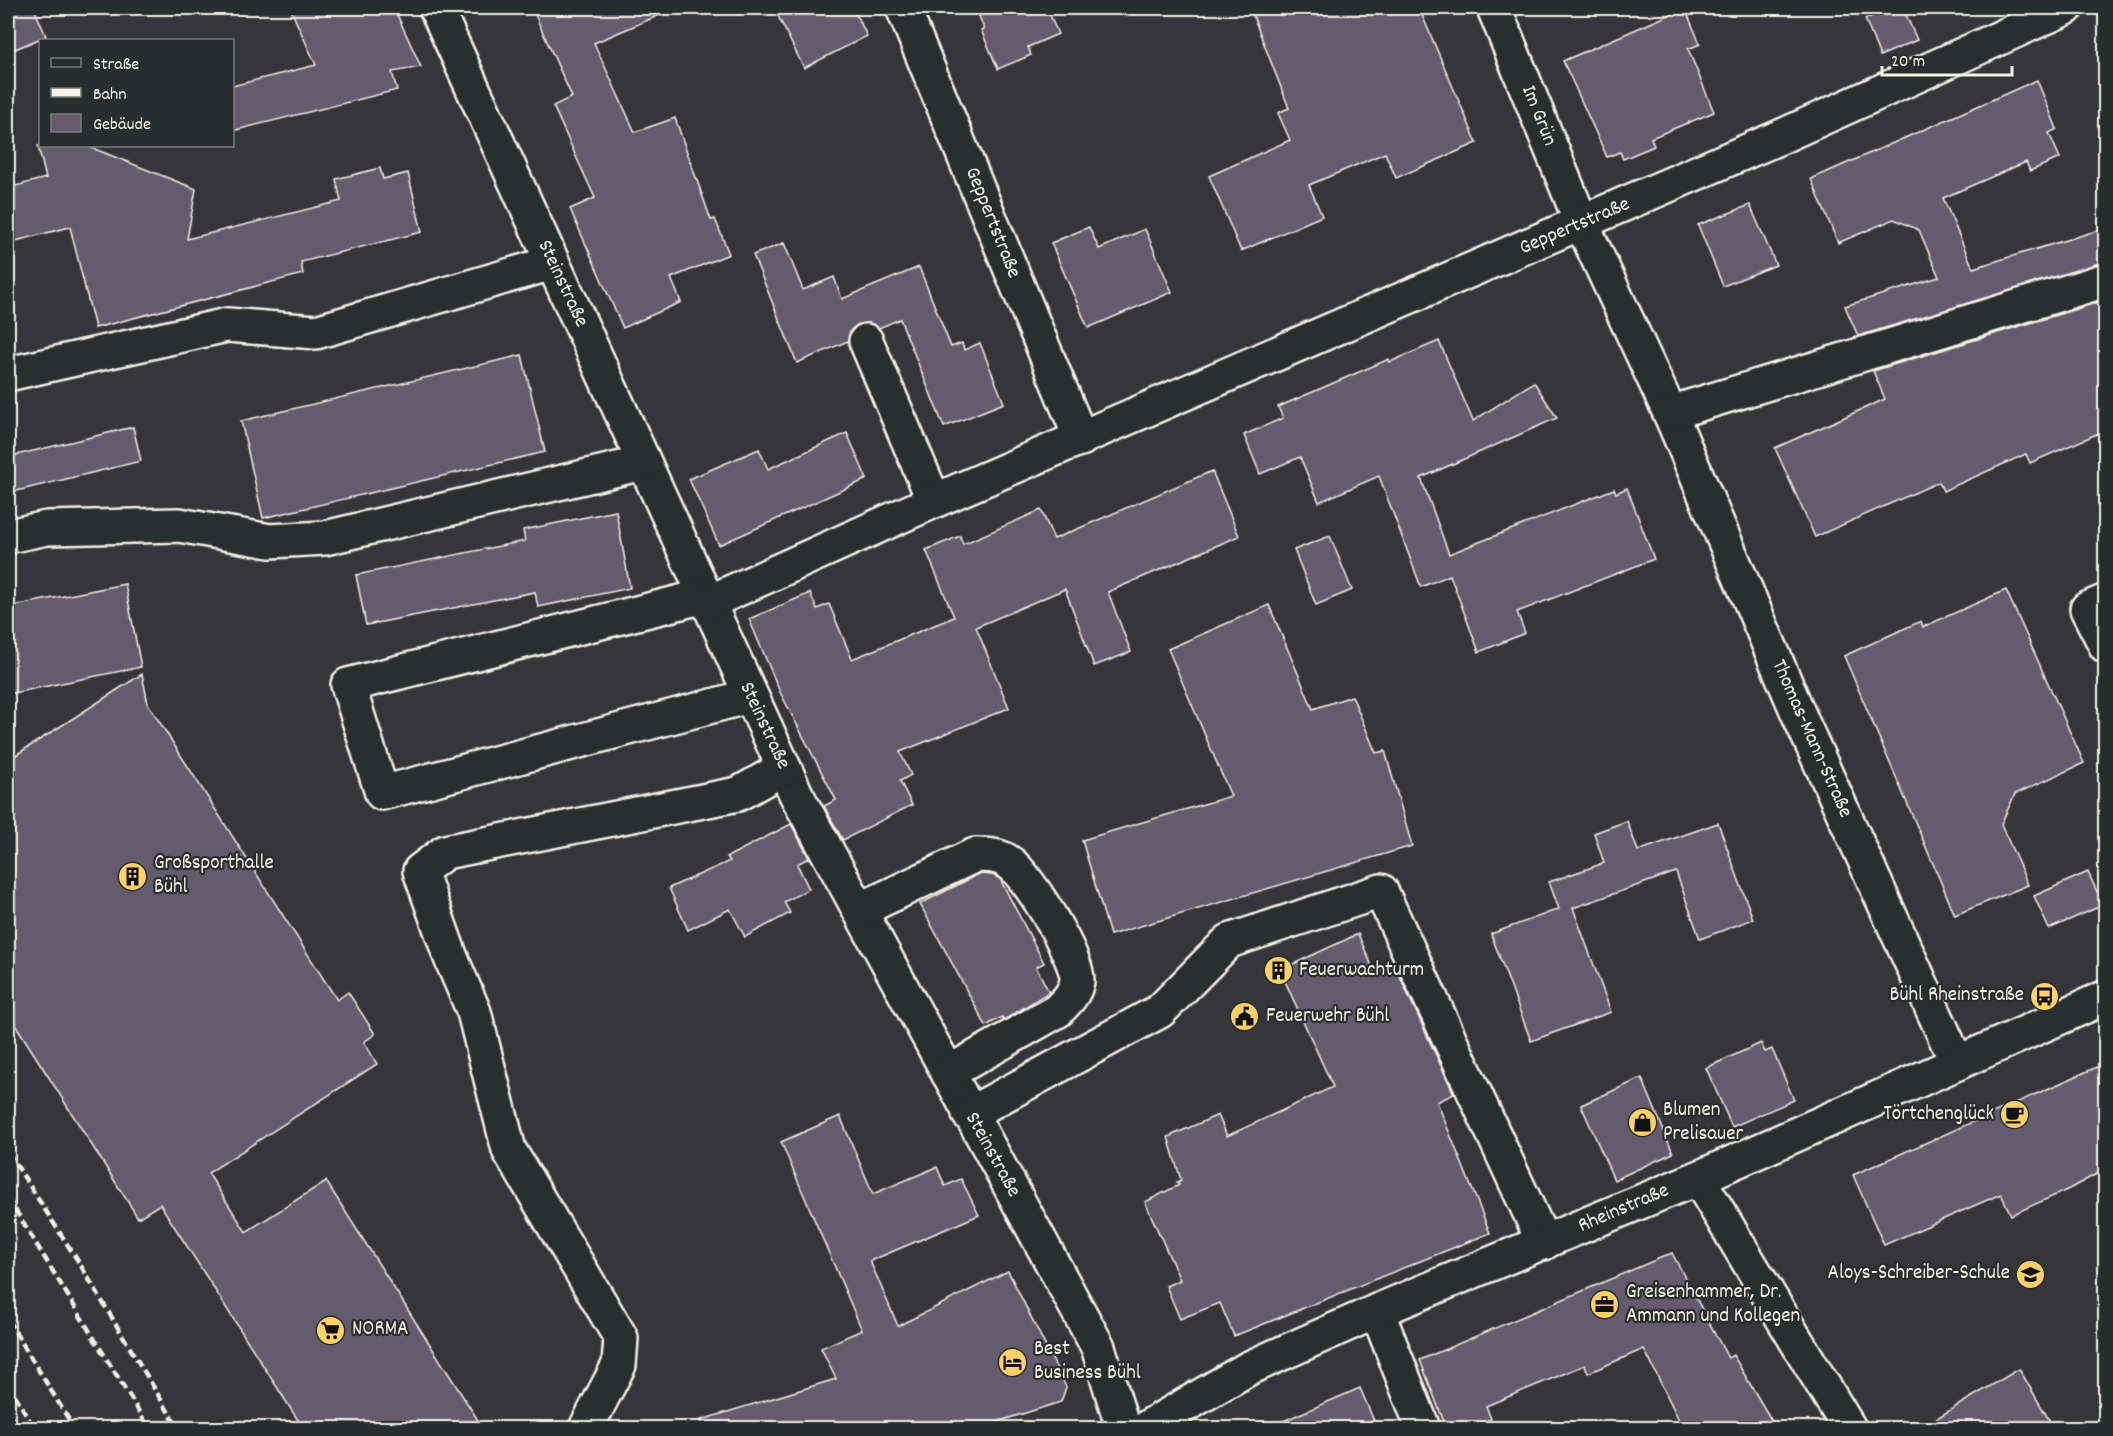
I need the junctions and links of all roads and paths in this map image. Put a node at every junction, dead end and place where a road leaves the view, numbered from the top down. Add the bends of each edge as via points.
1 (436, 8) edge
2 (903, 8) edge
3 (1494, 8) edge
4 (2066, 8) edge
5 (1582, 224) junction
6 (552, 263) junction
7 (2106, 280) edge
8 (866, 341) dead end
9 (8, 374) edge
10 (1670, 413) junction
11 (1080, 439) junction
12 (644, 463) junction
13 (934, 501) junction
14 (8, 536) edge
15 (706, 599) junction
16 (2106, 601) edge
17 (2106, 646) edge
18 (750, 696) junction
19 (784, 768) junction
20 (860, 910) junction
21 (2106, 997) edge
22 (1957, 1063) junction
23 (948, 1073) junction
24 (969, 1114) junction
25 (1698, 1178) junction
26 (1544, 1243) junction
27 (1377, 1311) junction
28 (1843, 1418) edge
29 (586, 1428) edge
30 (1123, 1428) edge
31 (1146, 1428) edge
32 (1423, 1428) edge

1 - 6 street, Steinstraße
2 - 11 street, Geppertstraße
3 - 5 street, Im Grün
4 - 5 street, Geppertstraße
5 - 10 street, Thomas-Mann-Straße
5 - 11 street, Geppertstraße
6 - 9 street via 316,332 227,325
6 - 12 street, Steinstraße
7 - 10 street
8 - 13 street
10 - 22 street, Thomas-Mann-Straße via 1802,722
11 - 13 street, Geppertstraße
12 - 14 street via 325,538 270,541 179,525 47,528
12 - 15 street, Steinstraße
13 - 15 street, Geppertstraße
15 - 18 street, Steinstraße
15 - 18 street, Geppertstraße via 348,685 382,794
16 - 17 street via 2087,609
18 - 19 street, Steinstraße
19 - 20 street, Steinstraße
19 - 29 street via 738,795 445,852 420,871 474,1012 508,1150 621,1338 619,1365
20 - 23 street, Steinstraße
20 - 23 street via 975,855 991,855 1009,861 1026,876 1075,963 1077,981 1071,997 1057,1011
21 - 22 street, Rheinstraße
22 - 25 street, Rheinstraße
23 - 24 street, Steinstraße
24 - 26 street via 1160,1011 1230,941 1380,891
24 - 30 street, Steinstraße via 1098,1347
25 - 26 street, Rheinstraße
25 - 28 street
26 - 27 street, Rheinstraße
27 - 31 street, Rheinstraße via 1249,1368
27 - 32 street

